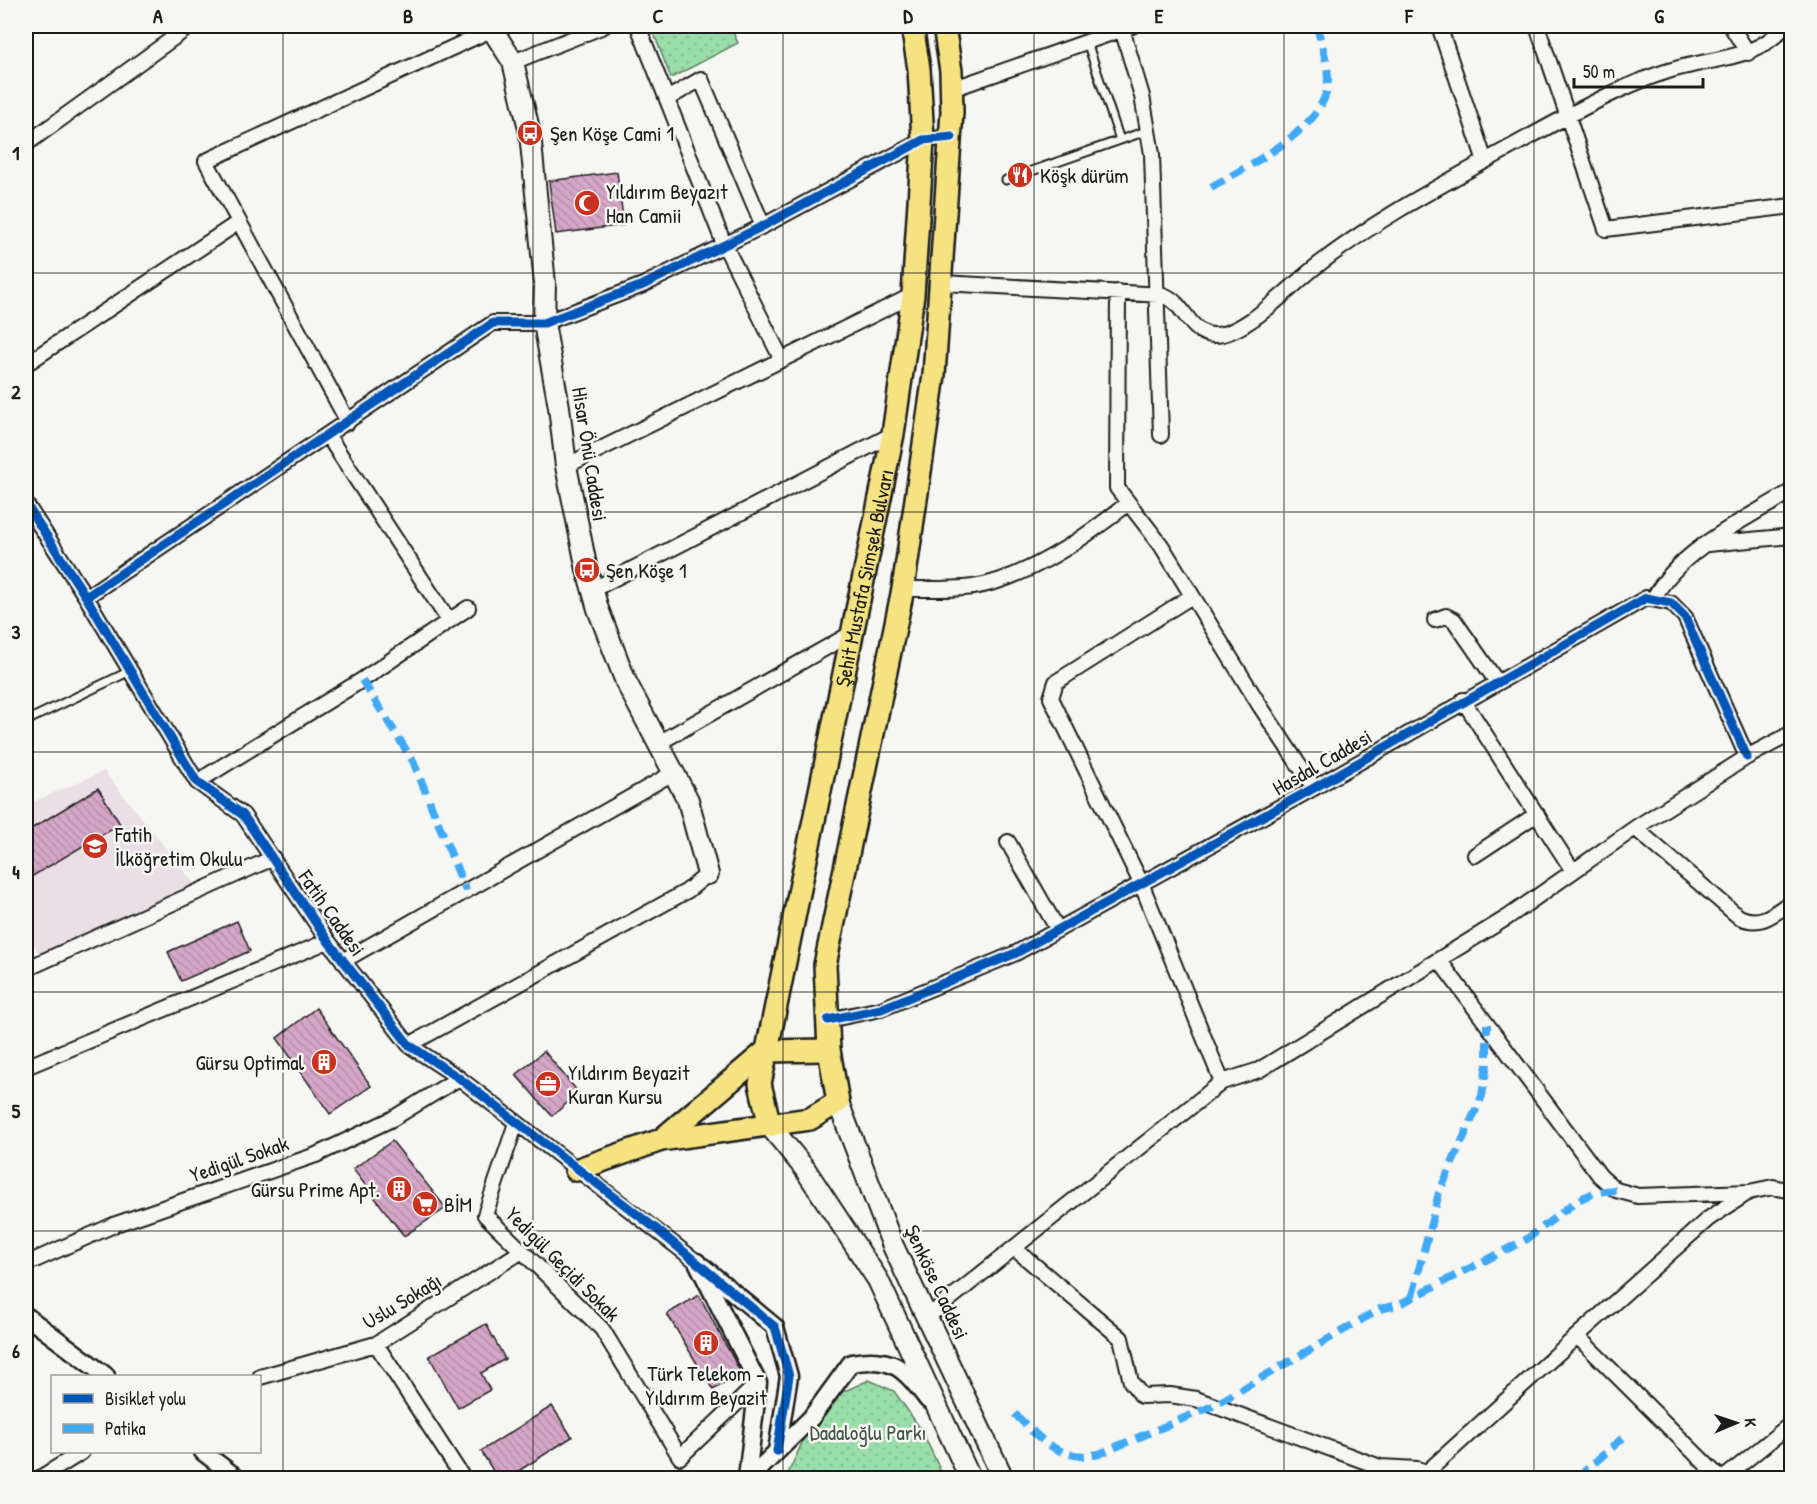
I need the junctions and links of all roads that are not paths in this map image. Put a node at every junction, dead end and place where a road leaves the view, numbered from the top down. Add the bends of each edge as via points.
1 (190, 26) edge
2 (604, 26) edge
3 (638, 26) edge
4 (912, 26) edge
5 (944, 26) edge
6 (1439, 26) edge
7 (1537, 26) edge
8 (1731, 26) edge
9 (1785, 26) edge
10 (491, 27) edge
11 (1127, 27) edge
12 (1088, 42) junction
13 (1748, 53) junction
14 (513, 62) junction
15 (952, 89) junction
16 (667, 99) junction
17 (1568, 115) junction
18 (1149, 130) junction
19 (952, 137) junction
20 (923, 140) junction
21 (1120, 140) junction
22 (26, 144) edge
23 (1485, 161) junction
24 (1006, 180) dead end
25 (1791, 206) edge
26 (239, 222) junction
27 (763, 225) junction
28 (724, 244) junction
29 (942, 283) junction
30 (1118, 292) junction
31 (1157, 294) junction
32 (913, 295) junction
33 (544, 323) junction
34 (782, 360) junction
35 (26, 364) edge
36 (348, 422) junction
37 (893, 434) junction
38 (328, 435) junction
39 (1161, 435) dead end
40 (566, 466) junction
41 (1791, 491) edge
42 (26, 504) edge
43 (1127, 504) junction
44 (1791, 536) edge
45 (1706, 544) junction
46 (903, 589) junction
47 (592, 590) junction
48 (1192, 596) junction
49 (86, 597) junction
50 (1654, 598) junction
51 (468, 608) dead end
52 (1435, 620) dead end
53 (449, 621) junction
54 (852, 633) junction
55 (130, 671) junction
56 (1497, 682) junction
57 (1464, 700) junction
58 (26, 721) edge
59 (1791, 733) edge
60 (657, 744) junction
61 (1747, 757) junction
62 (673, 773) junction
63 (197, 782) junction
64 (1314, 788) junction
65 (1537, 814) junction
66 (1635, 828) junction
67 (1008, 842) dead end
68 (1475, 855) dead end
69 (273, 858) junction
70 (1573, 871) junction
71 (708, 874) joint
72 (1141, 883) junction
73 (1791, 901) edge
74 (1058, 930) junction
75 (328, 941) junction
76 (1438, 960) junction
77 (342, 961) junction
78 (26, 969) edge
79 (828, 1020) junction
80 (409, 1045) junction
81 (829, 1050) junction
82 (766, 1051) junction
83 (26, 1067) edge
84 (459, 1078) junction
85 (1222, 1082) junction
86 (838, 1102) junction
87 (516, 1123) junction
88 (771, 1126) junction
89 (661, 1140) junction
90 (576, 1170) junction
91 (1791, 1191) edge
92 (1749, 1192) junction
93 (1014, 1248) junction
94 (522, 1251) junction
95 (698, 1262) junction
96 (26, 1264) edge
97 (26, 1316) edge
98 (927, 1318) junction
99 (1577, 1336) junction
100 (376, 1344) junction
101 (103, 1375) edge
102 (261, 1377) edge
103 (758, 1383) junction
104 (940, 1416) junction
105 (1791, 1422) edge
106 (777, 1451) junction
107 (80, 1453) edge
108 (204, 1453) edge
109 (1431, 1475) edge
110 (40, 1479) edge
111 (237, 1479) edge
112 (462, 1479) edge
113 (749, 1479) edge
114 (969, 1479) edge
115 (1003, 1479) edge
116 (1722, 1479) edge

1 - 22 street
2 - 14 street
3 - 16 street
4 - 20 main road, Şehit Mustafa Şimşek Bulvarı via 920,69
5 - 15 main road, Şehit Mustafa Şimşek Bulvarı
6 - 23 street
7 - 17 street
8 - 13 street
9 - 13 street
10 - 14 main road, Hisar Önü Caddesi
10 - 26 street via 206,161
11 - 12 street
11 - 18 street
12 - 15 street
12 - 21 lane
13 - 17 street via 1658,74
14 - 33 main road, Hisar Önü Caddesi via 536,173 545,284
15 - 19 main road, Şehit Mustafa Şimşek Bulvarı
16 - 27 street via 701,79
16 - 28 street
17 - 23 street
17 - 25 street via 1606,229
18 - 21 lane
18 - 31 street
19 - 20 street
19 - 29 main road, Şehit Mustafa Şimşek Bulvarı
20 - 27 street
20 - 32 main road, Şehit Mustafa Şimşek Bulvarı
21 - 24 lane
23 - 31 street via 1363,232 1271,305 1229,332 1204,333 1196,329 1174,300
26 - 35 street
26 - 36 street
27 - 28 street
28 - 33 street via 643,285
28 - 34 street
29 - 30 street
29 - 46 main road, Şehit Mustafa Şimşek Bulvarı via 934,375
30 - 31 street
30 - 43 street via 1116,474 1117,488
31 - 39 street
32 - 34 street
32 - 37 main road, Şehit Mustafa Şimşek Bulvarı
33 - 36 street via 493,323
33 - 40 main road, Hisar Önü Caddesi
34 - 40 street
36 - 38 street
37 - 47 street
37 - 54 main road, Şehit Mustafa Şimşek Bulvarı
38 - 49 street
38 - 53 street
40 - 47 main road, Hisar Önü Caddesi
41 - 45 street
42 - 49 street, Fatih Caddesi
43 - 46 street via 1087,536 1004,579 959,588
43 - 48 street via 1161,545
44 - 45 street
45 - 50 street via 1671,572
46 - 79 main road, Şehit Mustafa Şimşek Bulvarı via 825,965
47 - 60 main road, Hisar Önü Caddesi via 626,682
48 - 64 street
48 - 72 street via 1056,682 1052,691 1052,704
49 - 55 street, Fatih Caddesi
50 - 56 street, Hasdal Caddesi via 1646,598
50 - 61 street via 1671,603 1685,617
51 - 53 street
52 - 56 street via 1446,616 1454,620
53 - 63 street
54 - 60 street
54 - 82 main road, Şehit Mustafa Şimşek Bulvarı
55 - 58 lane
55 - 63 street, Fatih Caddesi
56 - 57 street, Hasdal Caddesi
57 - 64 street, Hasdal Caddesi
57 - 65 street
59 - 61 street
60 - 62 main road, Hisar Önü Caddesi
61 - 66 street
62 - 71 main road, Hisar Önü Caddesi via 688,800
62 - 77 street
63 - 69 street, Fatih Caddesi via 243,815
64 - 72 street, Hasdal Caddesi
65 - 68 street
65 - 70 street
66 - 70 street
66 - 73 street via 1738,917 1750,922 1764,920
67 - 74 street
69 - 75 street, Fatih Caddesi
69 - 78 street
70 - 76 street
71 - 80 street via 687,891
72 - 74 street, Hasdal Caddesi
72 - 85 street
74 - 79 street, Hasdal Caddesi via 1016,953 881,1009
75 - 77 street, Fatih Caddesi
75 - 83 street
76 - 85 street via 1258,1070
76 - 92 street via 1610,1186 1623,1194 1638,1196
77 - 80 street, Fatih Caddesi
79 - 81 main road, Şehit Mustafa Şimşek Bulvarı
80 - 84 street, Fatih Caddesi
81 - 82 main road
81 - 86 main road, Şehit Mustafa Şimşek Bulvarı
82 - 88 main road, Şehit Mustafa Şimşek Bulvarı via 760,1084
82 - 89 main road
84 - 87 street, Fatih Caddesi
84 - 96 street, Yedigül Sokak via 392,1119 316,1155 116,1224
85 - 93 street
86 - 88 main road via 810,1119
86 - 98 main road, Şenköse Caddesi via 892,1246
87 - 90 street, Fatih Caddesi
87 - 94 street, Yedigül Geçidi Sokak via 485,1215
88 - 89 main road
88 - 104 main road via 805,1169 879,1281
89 - 90 main road
90 - 95 street, Fatih Caddesi
91 - 92 street via 1773,1187
92 - 99 street via 1708,1219
93 - 98 street
93 - 109 street via 1121,1338 1131,1382 1142,1396 1170,1395 1196,1400 1380,1467 1408,1467
94 - 100 street, Uslu Sokağı
94 - 103 street, Yedigül Geçidi Sokak via 602,1329 680,1457
95 - 103 street
95 - 106 street via 775,1327 789,1376
97 - 101 street
98 - 115 main road, Şenköse Caddesi
99 - 109 street
99 - 116 street
100 - 102 street, Uslu Sokağı
100 - 112 street
103 - 113 street
104 - 106 street via 905,1370 872,1361 851,1363 811,1418
104 - 114 main road
105 - 116 street
106 - 113 street
107 - 110 street
108 - 111 street

